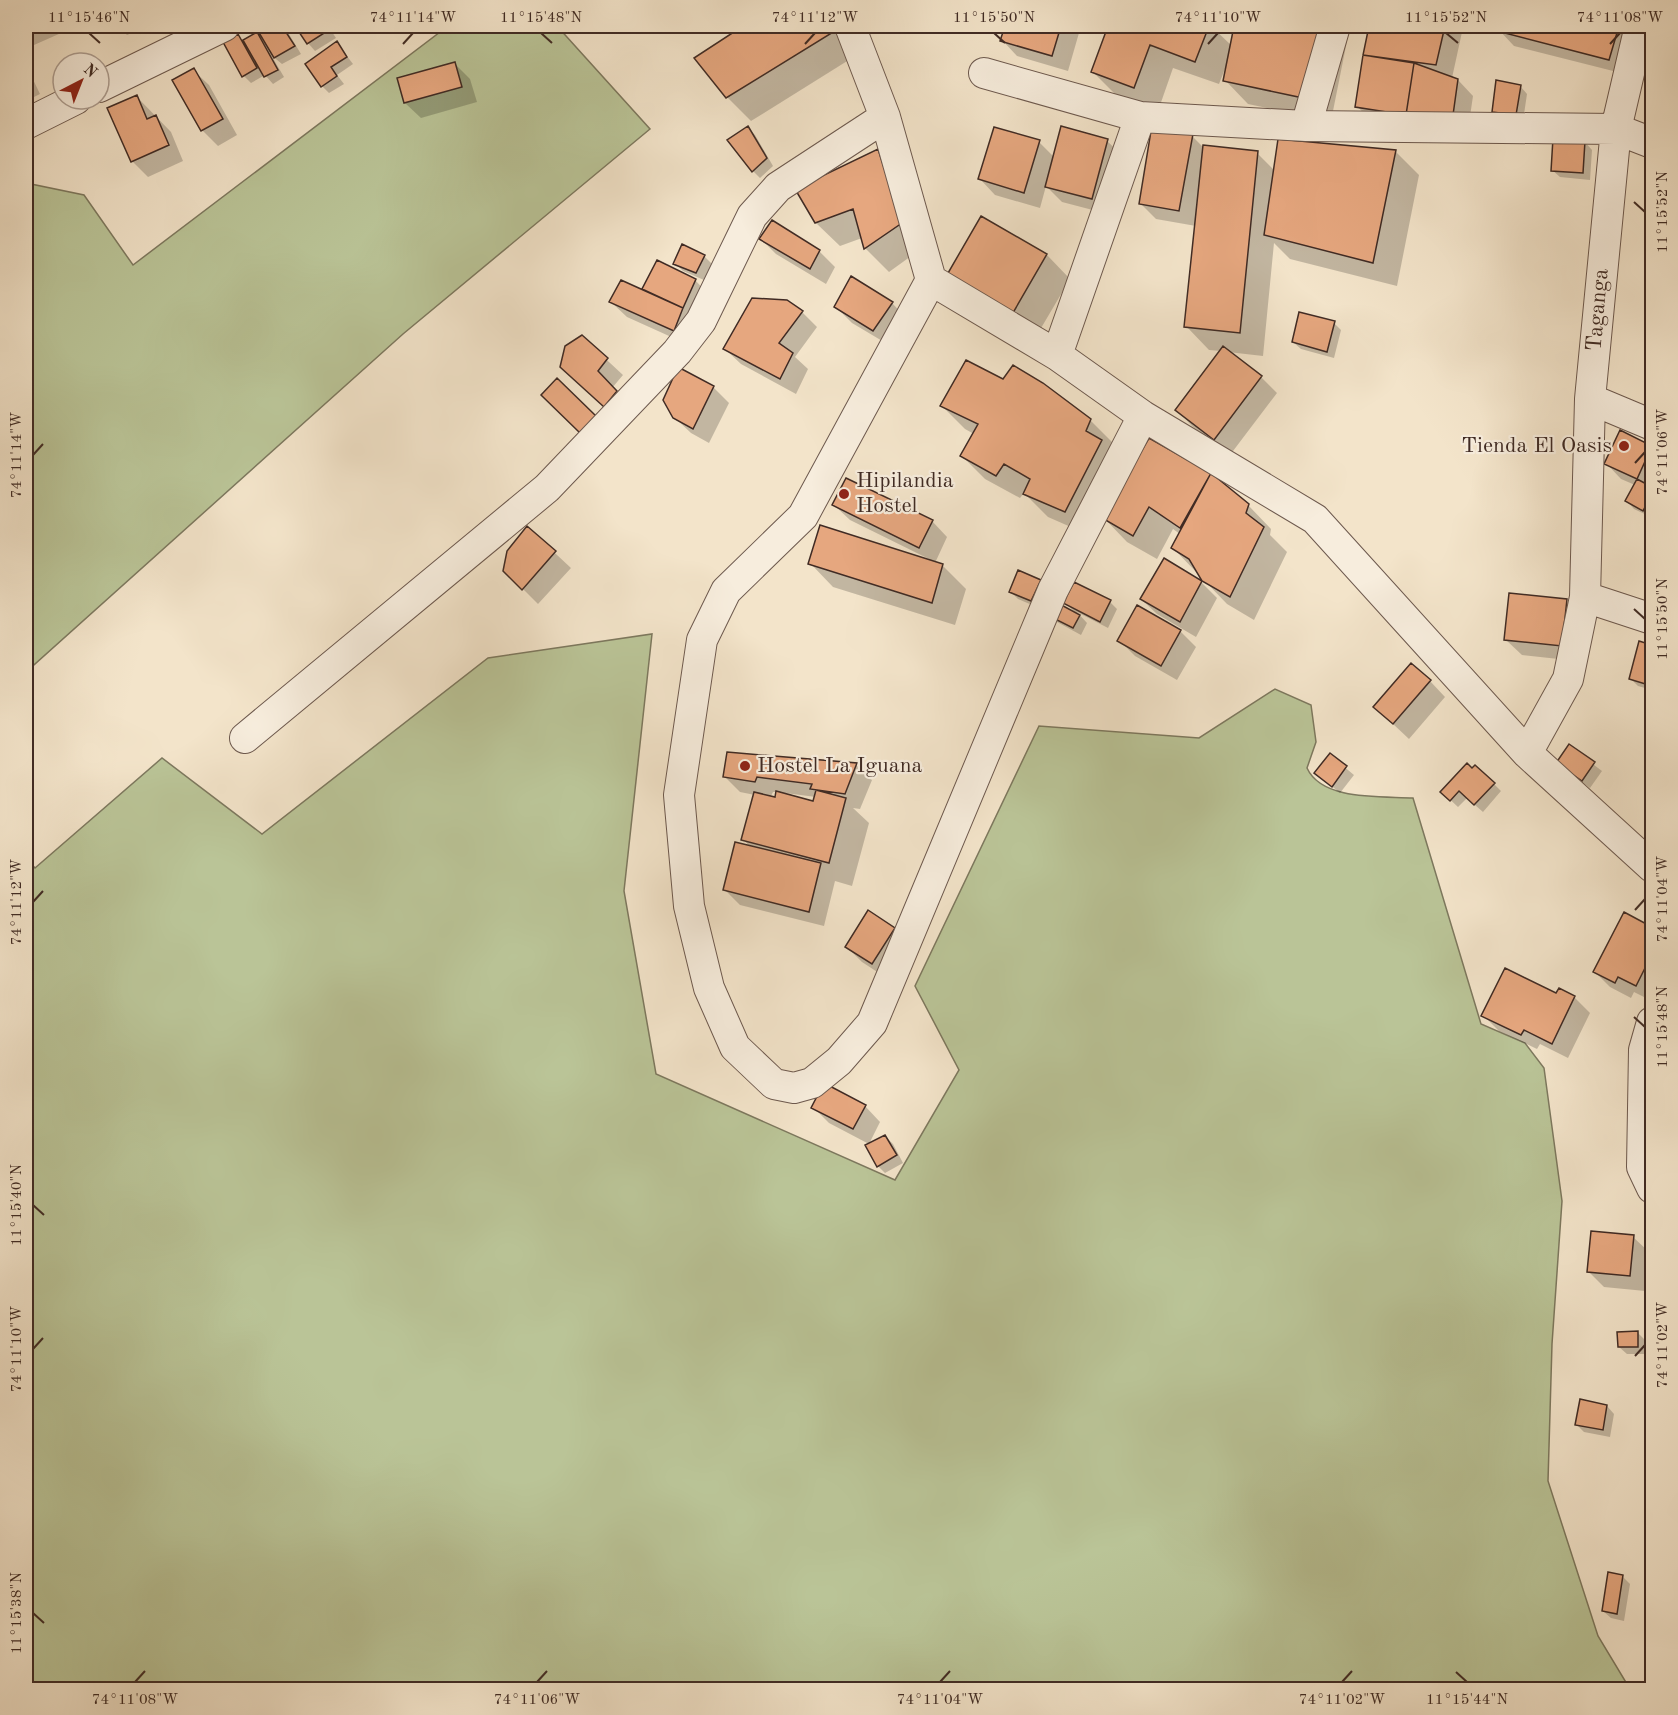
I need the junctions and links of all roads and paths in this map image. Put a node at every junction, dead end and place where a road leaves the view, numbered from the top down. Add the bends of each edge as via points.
1 (224, 26) edge
2 (850, 26) edge
3 (1335, 26) edge
4 (1640, 26) edge
5 (984, 73) dead end
6 (111, 81) edge
7 (52, 111) edge
8 (885, 117) junction
9 (1140, 117) junction
10 (26, 124) edge
11 (1306, 126) junction
12 (1616, 129) junction
13 (1653, 143) edge
14 (931, 280) junction
15 (1057, 355) junction
16 (1590, 399) junction
17 (1143, 416) junction
18 (1653, 425) edge
19 (1585, 597) junction
20 (1653, 620) edge
21 (245, 738) dead end
22 (1527, 753) junction
23 (1653, 867) edge
24 (1653, 1022) edge
25 (1653, 1188) edge

1 - 6 street
2 - 8 street
3 - 11 street
4 - 12 street, Taganga
5 - 9 street
7 - 10 street
8 - 14 street
8 - 21 street via 777,187 752,216 700,321 677,352 547,488
9 - 11 street
9 - 15 street
11 - 12 street
12 - 13 street
12 - 16 street, Taganga
14 - 15 street
14 - 17 street via 803,516 726,591 702,640 679,795 689,906 709,988 735,1047 774,1084 794,1088 812,1083 839,1061 872,1023 1053,590
15 - 17 street
16 - 18 street
16 - 19 street, Taganga
17 - 22 street via 1315,519
19 - 20 street
19 - 22 street, Taganga via 1568,679
22 - 23 street
24 - 25 street via 1644,1050 1642,1167

